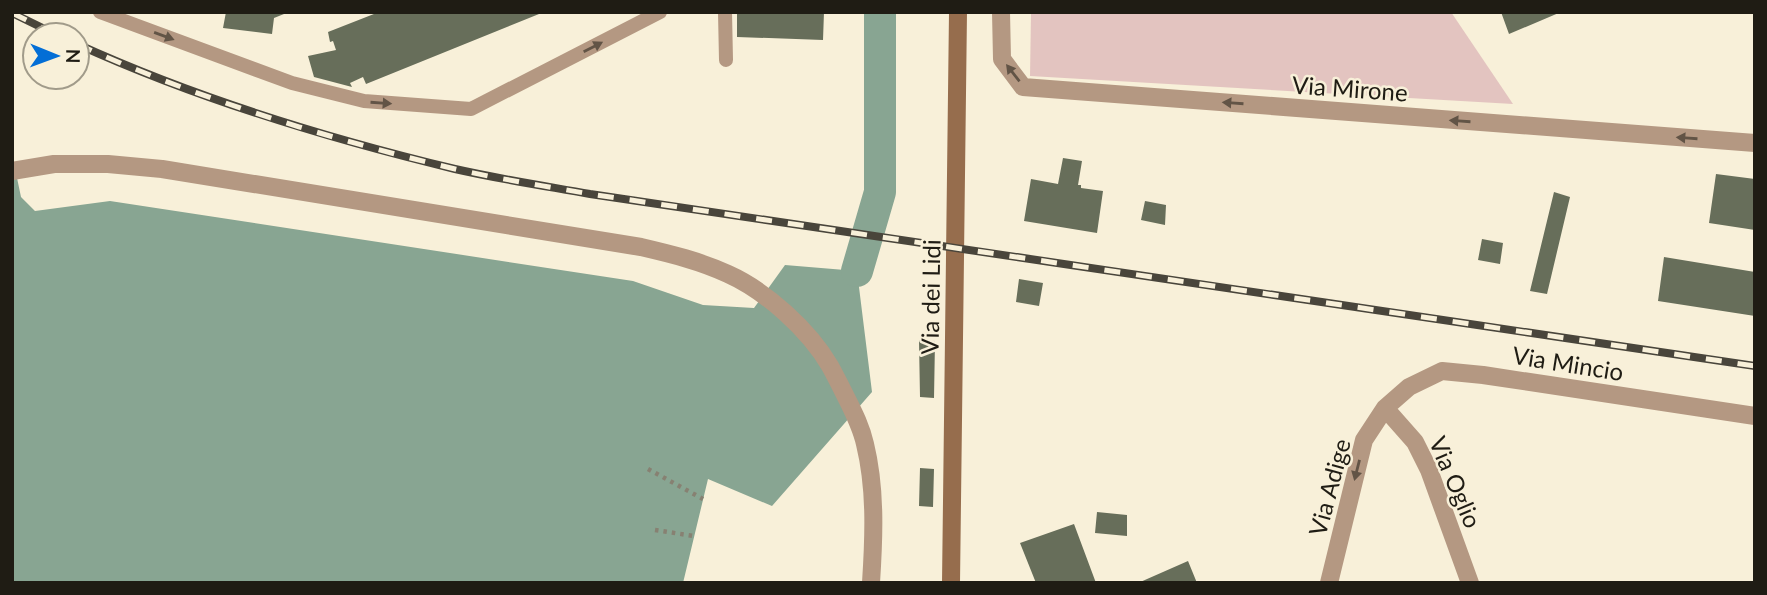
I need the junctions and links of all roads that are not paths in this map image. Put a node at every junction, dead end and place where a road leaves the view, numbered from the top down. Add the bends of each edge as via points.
1 (100, 12) edge
2 (660, 12) edge
3 (725, 12) edge
4 (958, 12) edge
5 (1001, 12) edge
6 (726, 60) dead end
7 (1755, 143) edge
8 (12, 171) edge
9 (1385, 408) junction
10 (1755, 416) edge
11 (871, 583) edge
12 (951, 583) edge
13 (1329, 583) edge
14 (1470, 583) edge

1 -> 2 lane via 292,83 364,102 471,109
3 - 6 lane
4 - 12 main road, Via dei Lidi
7 -> 5 street, Via Mirone via 1023,87 1002,59
8 - 11 street via 54,164 175,171 641,247 729,274 769,298 800,328 829,364 856,417 872,488
9 - 10 street, Via Mincio via 1409,387 1442,371
9 -> 13 street, Via Adige via 1364,440
9 - 14 street, Via Oglio via 1415,442 1429,470

